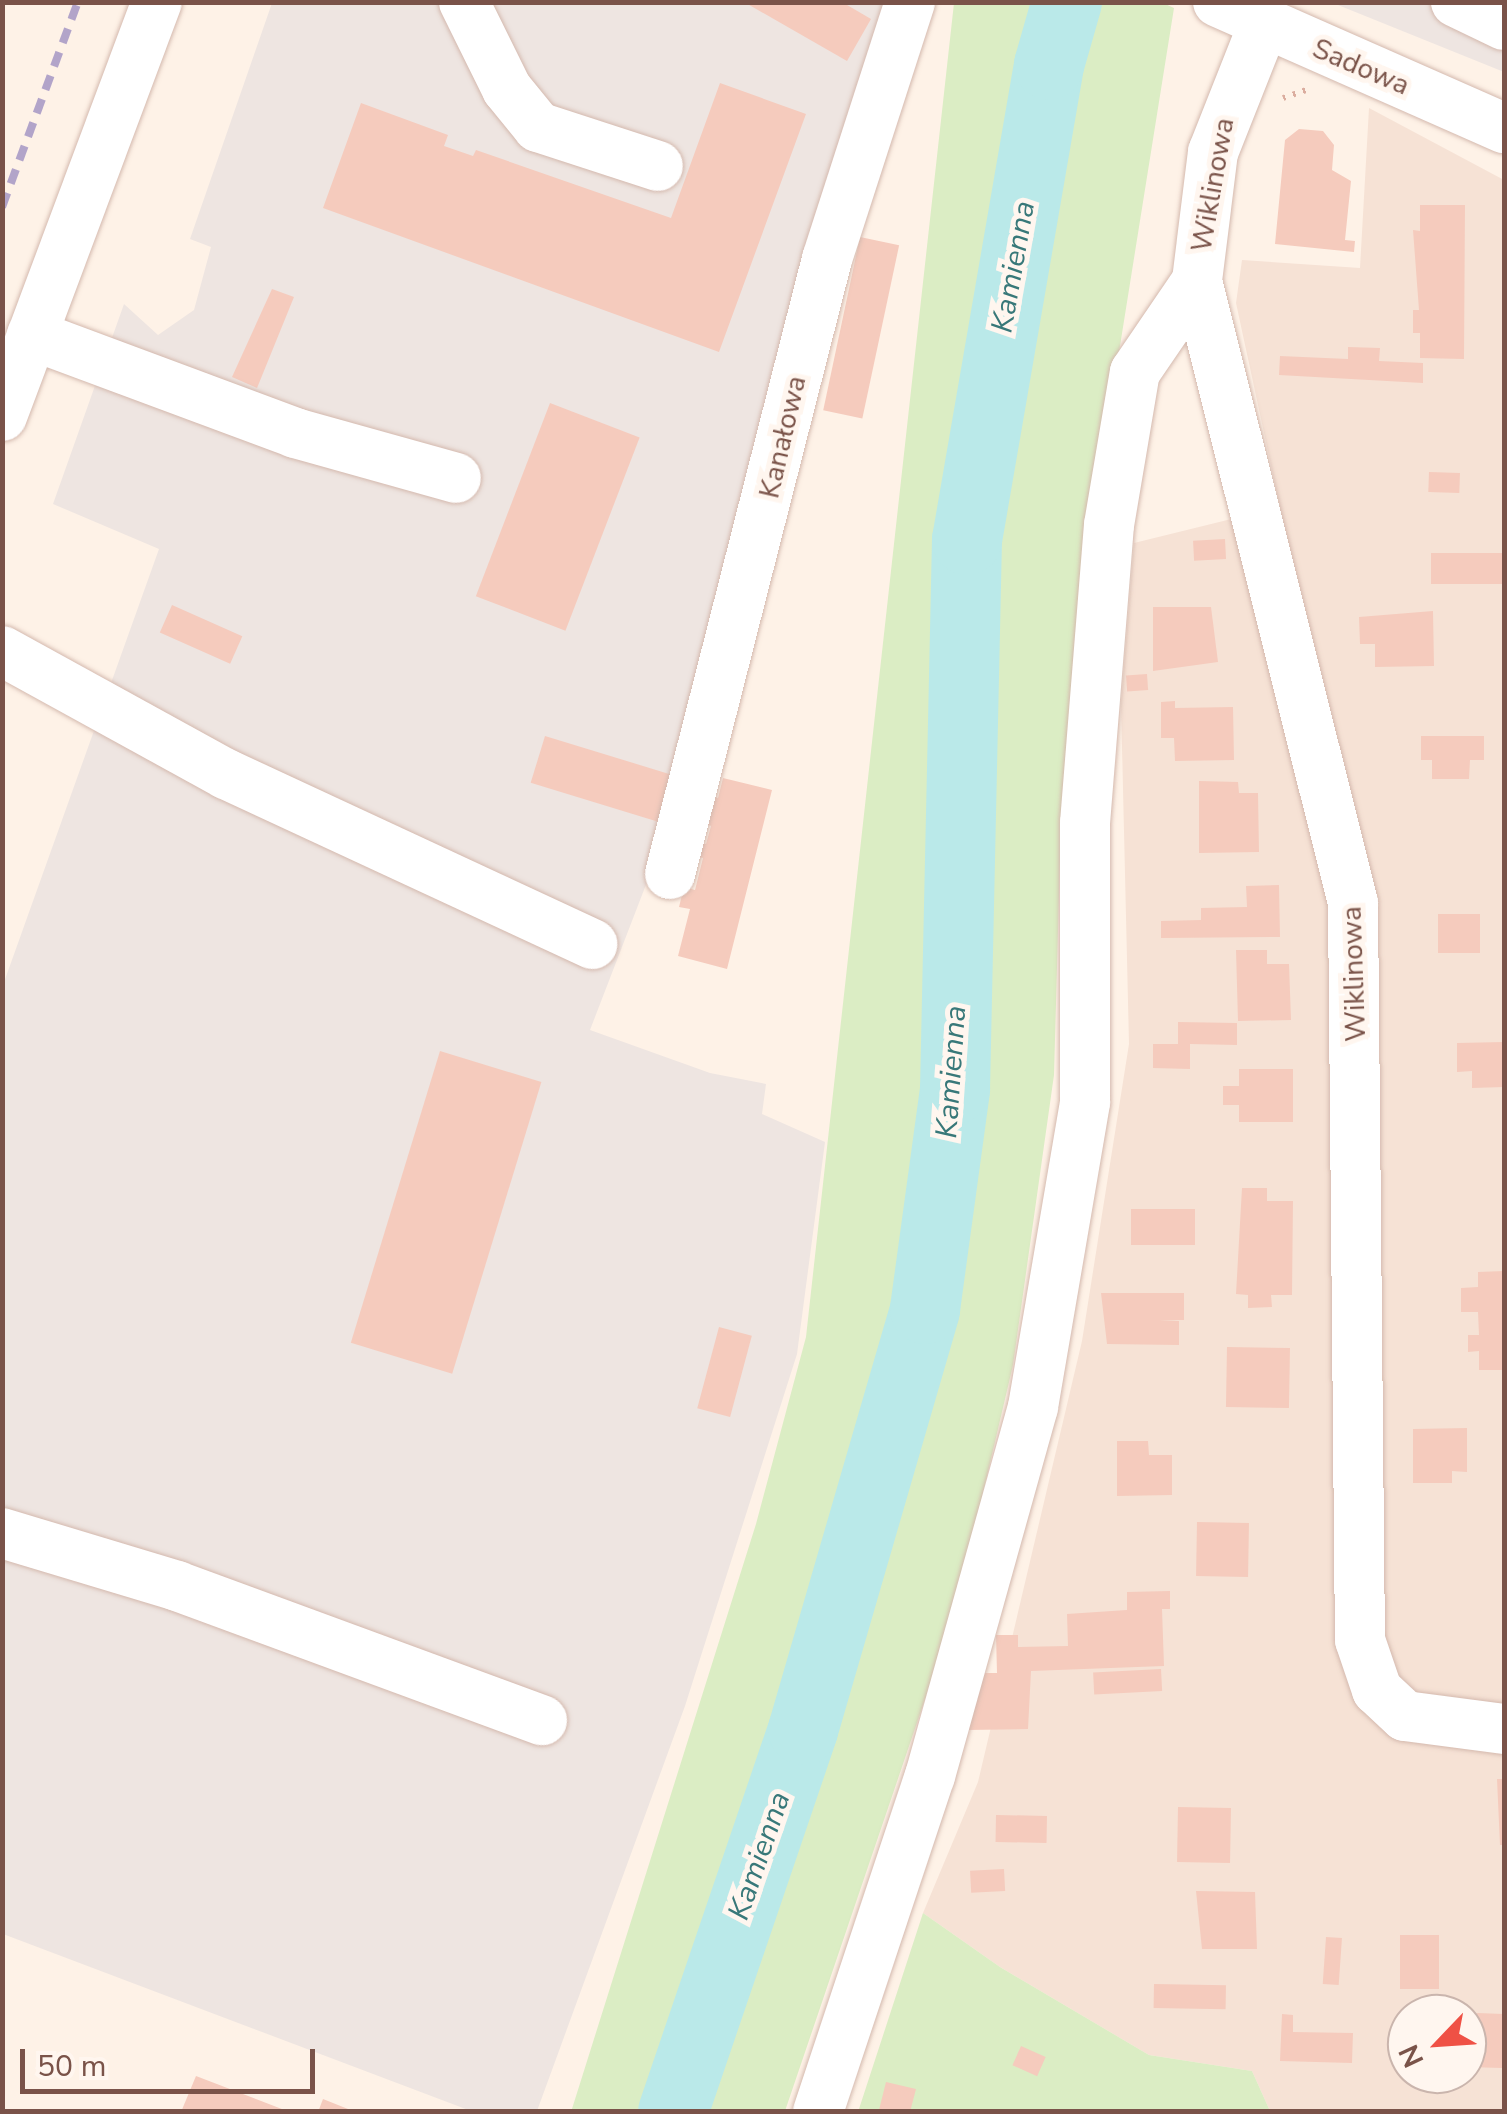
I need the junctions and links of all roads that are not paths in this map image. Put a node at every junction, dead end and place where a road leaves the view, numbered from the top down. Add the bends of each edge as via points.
1 (157, 2) edge
2 (464, 2) edge
3 (910, 2) edge
4 (1218, 2) edge
5 (1456, 2) edge
6 (1283, 21) edge
7 (1504, 25) edge
8 (1504, 128) edge
9 (658, 166) dead end
10 (1197, 281) junction
11 (32, 336) junction
12 (2, 416) edge
13 (456, 478) dead end
14 (2, 651) edge
15 (670, 874) dead end
16 (592, 944) dead end
17 (2, 1533) edge
18 (542, 1720) dead end
19 (1504, 1729) edge
20 (818, 2112) edge

1 - 11 street
2 - 9 street via 507,89 538,128
3 - 15 street, Kanałowa via 827,258
4 - 6 street, Sadowa
5 - 7 street
6 - 8 street, Sadowa
6 - 10 street, Wiklinowa via 1213,152
10 - 19 street, Wiklinowa via 1353,903 1363,1655 1377,1690 1405,1716
10 - 20 street via 1135,372 1109,526 1085,823 1085,1102 1032,1407 930,1776
11 - 12 street
11 - 13 street via 295,434
14 - 16 street via 211,767
17 - 18 street via 177,1586

